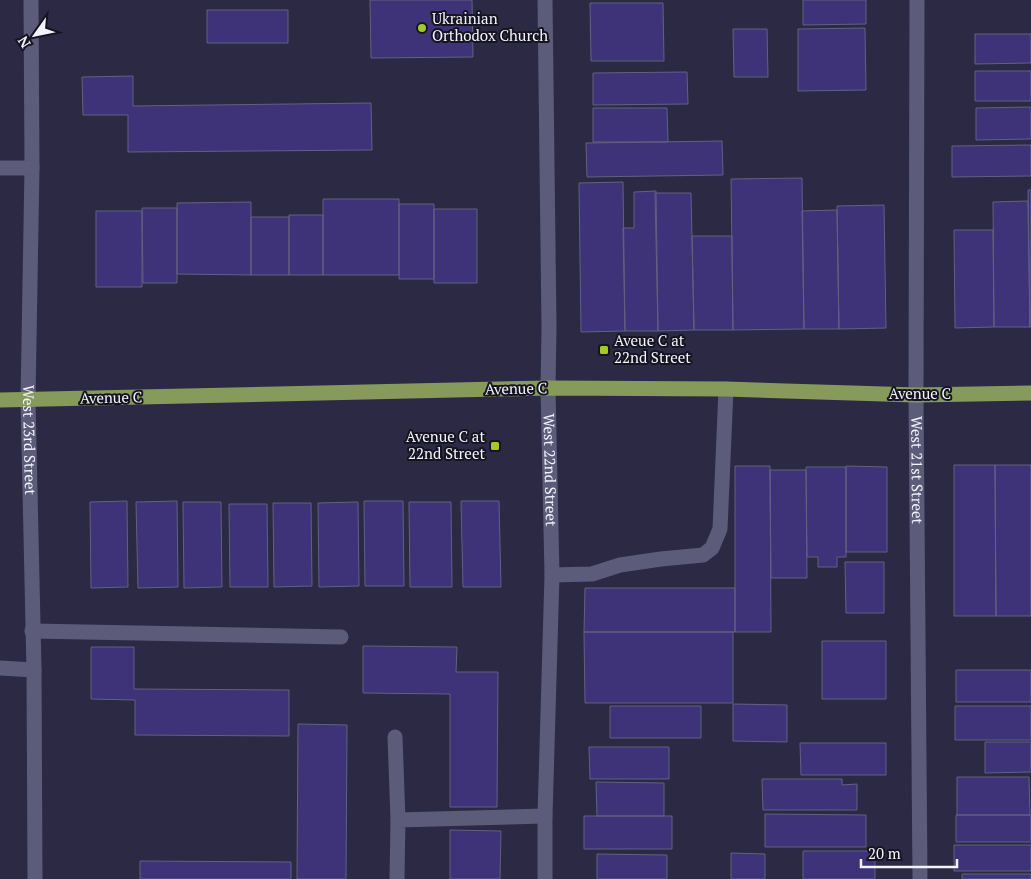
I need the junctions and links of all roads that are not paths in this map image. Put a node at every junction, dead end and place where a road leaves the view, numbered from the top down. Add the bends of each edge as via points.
1 (31, 0) edge
2 (545, 0) edge
3 (917, 0) edge
4 (0, 168) edge
5 (32, 168) junction
6 (548, 388) junction
7 (726, 389) junction
8 (1031, 393) edge
9 (916, 395) junction
10 (0, 400) edge
11 (28, 400) junction
12 (552, 575) junction
13 (32, 631) junction
14 (341, 638) dead end
15 (0, 668) edge
16 (34, 670) junction
17 (395, 737) dead end
18 (545, 816) junction
19 (398, 820) junction
20 (35, 879) edge
21 (397, 879) edge
22 (545, 879) edge
23 (920, 879) edge

1 - 5 street, West 23rd Street
2 - 6 street, West 22nd Street
3 - 9 street, West 21st Street
4 - 5 street
5 - 11 street, West 23rd Street
6 - 7 main road, Avenue C
6 - 11 main road, Avenue C
6 - 12 street, West 22nd Street
7 - 9 main road, Avenue C
7 - 12 street via 720,529 712,548 703,556 620,565 592,574
8 - 9 main road, Avenue C
9 - 23 street, West 21st Street
10 - 11 main road, Avenue C
11 - 13 street, West 23rd Street
12 - 18 street, West 22nd Street
13 - 14 street
13 - 16 street, West 23rd Street
15 - 16 street
16 - 20 street, West 23rd Street
17 - 19 street
18 - 19 street
18 - 22 street, West 22nd Street
19 - 21 street

